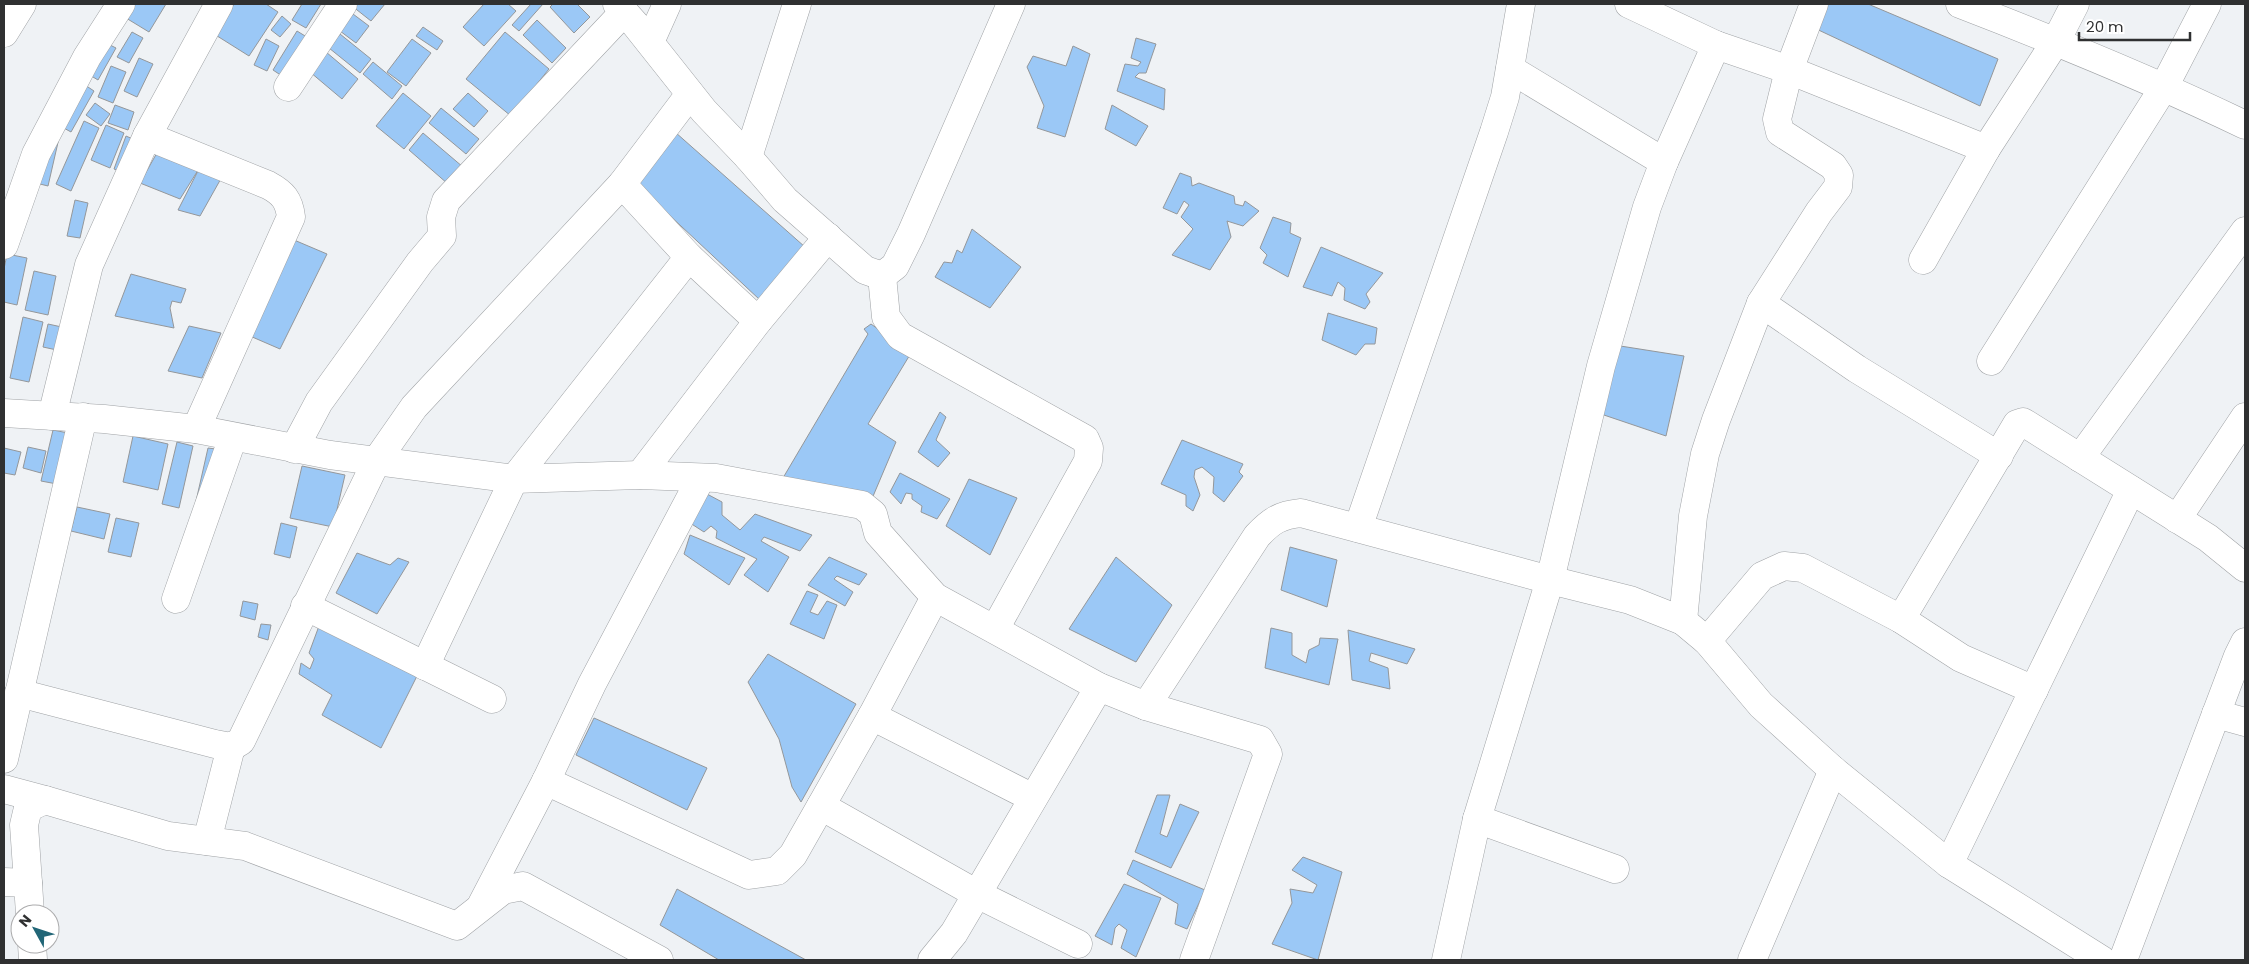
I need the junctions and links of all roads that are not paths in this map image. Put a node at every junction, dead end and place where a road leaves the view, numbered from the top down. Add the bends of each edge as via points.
1 (121, 4) edge
2 (219, 4) edge
3 (343, 4) edge
4 (667, 4) edge
5 (797, 4) edge
6 (1010, 4) edge
7 (1520, 4) edge
8 (1629, 4) edge
9 (1814, 4) edge
10 (1960, 4) edge
11 (2074, 4) edge
12 (2207, 4) edge
13 (620, 8) edge
14 (2056, 41) junction
15 (650, 42) junction
16 (1716, 45) junction
17 (1510, 69) junction
18 (1790, 70) junction
19 (288, 87) dead end
20 (2164, 87) junction
21 (690, 94) junction
22 (2245, 125) edge
23 (147, 136) junction
24 (1986, 149) junction
25 (748, 157) junction
26 (1664, 162) junction
27 (622, 184) junction
28 (2245, 231) edge
29 (828, 237) junction
30 (4, 246) edge
31 (689, 257) junction
32 (1924, 260) dead end
33 (882, 276) junction
34 (1761, 303) junction
35 (758, 320) junction
36 (1991, 361) dead end
37 (4, 413) edge
38 (52, 416) junction
39 (82, 417) junction
40 (2245, 418) edge
41 (196, 429) junction
42 (233, 437) junction
43 (294, 449) junction
44 (1999, 456) junction
45 (2080, 458) junction
46 (376, 460) junction
47 (640, 475) junction
48 (701, 478) junction
49 (514, 479) junction
50 (2131, 490) junction
51 (2177, 519) junction
52 (1358, 528) junction
53 (2243, 561) edge
54 (1550, 580) junction
55 (935, 597) junction
56 (176, 599) dead end
57 (305, 606) junction
58 (1901, 619) junction
59 (1683, 621) junction
60 (995, 629) junction
61 (1707, 642) junction
62 (2245, 642) edge
63 (425, 666) junction
64 (1099, 687) junction
65 (2034, 690) junction
66 (19, 693) junction
67 (492, 699) dead end
68 (1146, 706) junction
69 (2216, 714) junction
70 (872, 716) junction
71 (2245, 722) edge
72 (231, 747) junction
73 (4, 759) edge
74 (1833, 770) junction
75 (546, 781) junction
76 (4, 789) edge
77 (1033, 798) junction
78 (45, 800) junction
79 (821, 806) junction
80 (1477, 819) junction
81 (207, 841) junction
82 (1949, 864) junction
83 (1615, 869) dead end
84 (16, 883) edge
85 (976, 894) junction
86 (25, 904) edge
87 (482, 904) junction
88 (1078, 944) dead end
89 (658, 960) edge
90 (932, 960) edge
91 (1194, 960) edge
92 (1446, 960) edge
93 (1752, 960) edge
94 (2102, 960) edge
95 (2123, 960) edge

1 - 30 street via 87,57 36,154
2 - 23 street
3 - 19 street
4 - 15 street
5 - 25 street
6 - 33 street via 911,234 895,266
7 - 17 street
8 - 16 street
9 - 18 street
10 - 14 street
11 - 14 street
12 - 20 street
13 - 15 street
13 - 43 street via 446,201 441,217 442,236 319,402
14 - 20 street
14 - 24 street
15 - 21 street
16 - 18 street
16 - 26 street
17 - 26 street
17 - 52 street via 1494,132
18 - 24 street
18 - 34 street via 1777,119 1780,132 1833,166 1839,175 1838,187
20 - 22 street
20 - 36 street
21 - 25 street
21 - 27 street
23 - 38 street via 89,265
23 - 41 street via 268,185 282,193 289,204 291,217
24 - 32 street
25 - 29 street via 785,200
26 - 54 street via 1647,207 1601,366
27 - 31 street
27 - 46 street via 414,407
28 - 45 street
29 - 33 street via 865,270
29 - 35 street
31 - 35 street
31 - 49 street
33 - 60 street via 886,317 900,336 1085,439 1089,448 1088,461
34 - 44 street via 1857,369
34 - 59 street via 1704,454 1689,542
35 - 47 street
37 - 38 street
38 - 39 street
39 - 41 street
39 - 66 street
40 - 51 street
41 - 42 street
42 - 43 street
42 - 56 street
43 - 46 street
44 - 45 street via 2017,424 2023,422
44 - 58 street
45 - 50 street
46 - 49 street
46 - 57 street
47 - 48 street
47 - 49 street
48 - 55 street via 862,505 873,514 878,533
48 - 75 street via 592,684
49 - 63 street
50 - 51 street
50 - 65 street
51 - 53 street
52 - 54 street
52 - 68 street via 1301,513 1288,514 1270,522 1257,536
54 - 59 street via 1630,600
54 - 80 street
55 - 60 street
55 - 70 street
57 - 63 street
57 - 72 street via 240,741
58 - 61 street via 1803,568 1784,566 1762,576
58 - 65 street via 1960,658
59 - 61 street
60 - 64 street
61 - 74 street via 1761,705
62 - 69 street
63 - 67 street
64 - 68 street
64 - 77 street
65 - 82 street
66 - 72 street
66 - 73 street
68 - 91 street via 1260,740 1268,754
69 - 71 street
69 - 95 street
70 - 77 street
70 - 79 street
72 - 81 street
74 - 82 street
74 - 93 street
75 - 79 street via 749,875 777,871 794,855
75 - 87 street
76 - 78 street
77 - 85 street
78 - 81 street via 168,836
78 - 84 street via 28,808
79 - 85 street
80 - 83 street
80 - 92 street
81 - 87 street via 245,846 456,926
82 - 94 street
84 - 86 street
85 - 88 street
85 - 90 street via 954,932
87 - 89 street via 503,890 524,886

